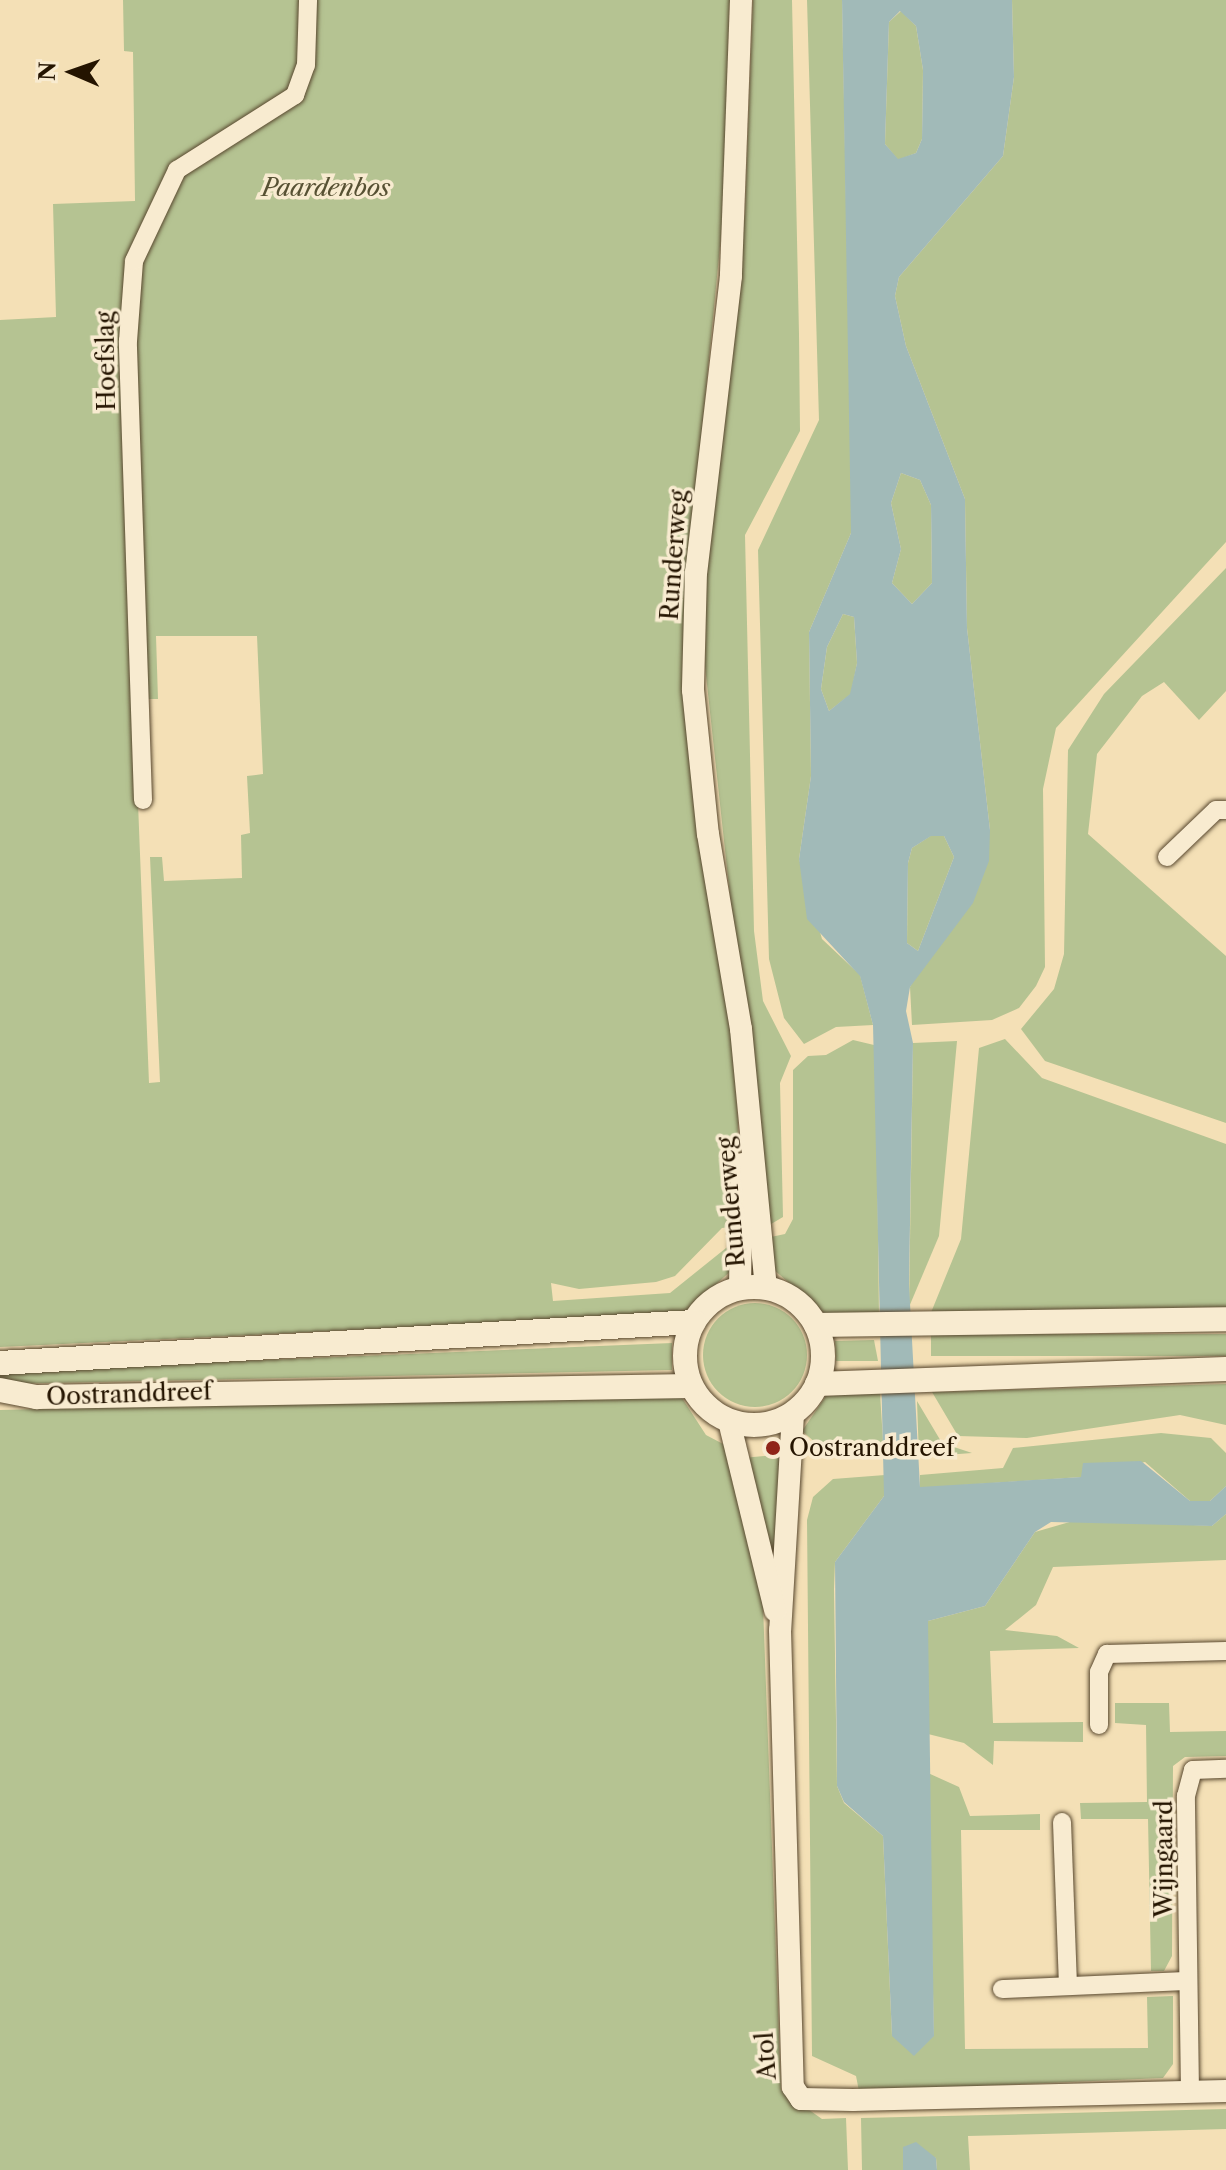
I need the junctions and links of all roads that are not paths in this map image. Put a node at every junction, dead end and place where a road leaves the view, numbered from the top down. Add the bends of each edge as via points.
1 (308, 0) edge
2 (741, 0) edge
3 (143, 800) dead end
4 (1226, 810) edge
5 (1167, 857) dead end
6 (749, 1111) junction
7 (740, 1288) junction
8 (766, 1288) junction
9 (1226, 1319) edge
10 (694, 1322) junction
11 (816, 1325) junction
12 (7, 1358) edge
13 (1226, 1369) edge
14 (817, 1384) junction
15 (691, 1386) junction
16 (0, 1390) edge
17 (37, 1397) junction
18 (0, 1402) edge
19 (793, 1414) junction
20 (729, 1421) junction
21 (780, 1630) junction
22 (1226, 1651) edge
23 (1099, 1725) dead end
24 (1226, 1769) edge
25 (1062, 1822) dead end
26 (1188, 1981) junction
27 (1068, 1986) junction
28 (1002, 1989) dead end
29 (1226, 2091) edge
30 (1190, 2092) junction

1 - 3 street, Hoefslag via 306,65 295,95 177,170 134,261 128,341
2 - 6 street, Runderweg via 731,276 696,572 693,690
4 - 5 street via 1216,810
6 - 7 street, Runderweg
6 - 8 street, Runderweg
7 - 8 main road
7 - 10 main road via 709,1304
8 - 11 main road via 795,1300
9 - 11 main road
10 - 12 main road, Oostranddreef
10 - 15 main road via 685,1354
11 - 14 main road via 823,1354
13 - 14 main road
14 - 19 main road
15 - 17 main road, Oostranddreef
15 - 20 main road
16 - 17 main road, Oostranddreef
17 - 18 main road
19 - 20 main road via 762,1425
19 - 21 street, Atol
20 - 21 street, Atol
21 - 30 street, Atol via 790,2075 801,2099
22 - 23 street via 1107,1654 1099,1672
24 - 26 street, Wijngaard via 1193,1770 1186,1796
25 - 27 street
26 - 27 street
26 - 30 street, Wijngaard
27 - 28 street
29 - 30 street, Atol

